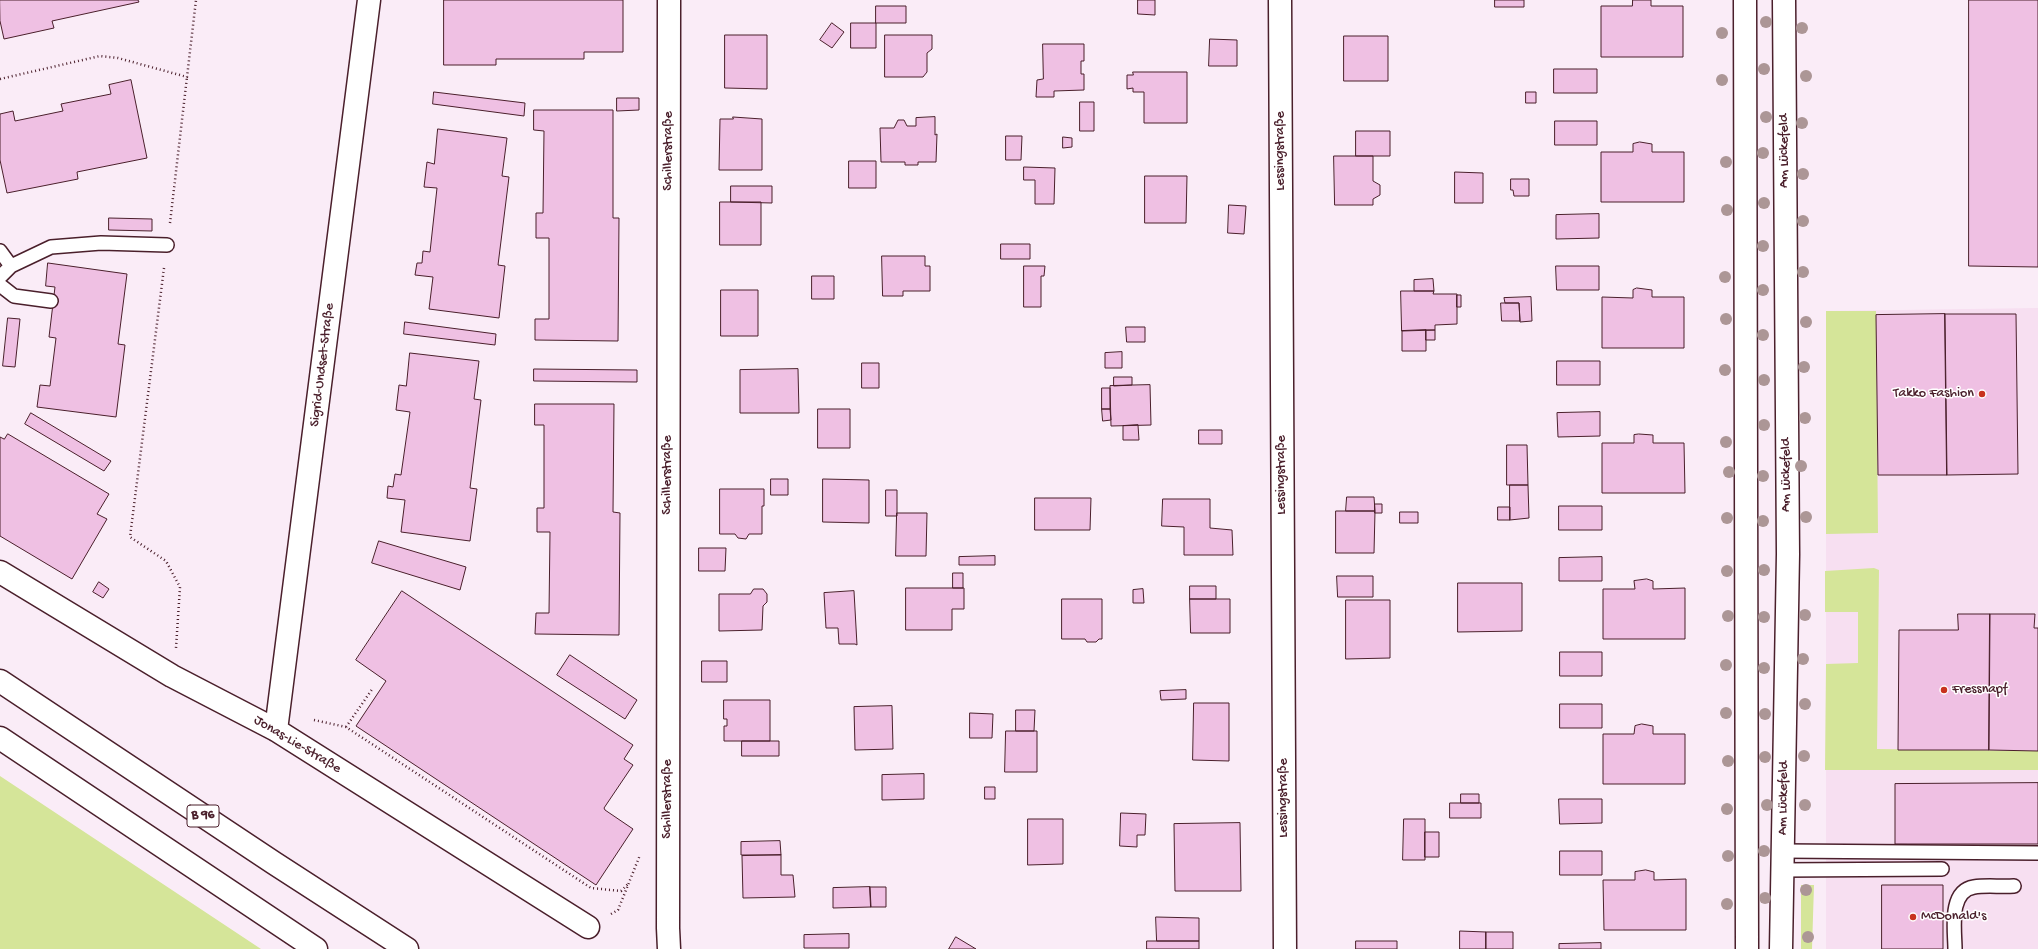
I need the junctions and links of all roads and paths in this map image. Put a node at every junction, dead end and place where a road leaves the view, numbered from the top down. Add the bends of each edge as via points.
1 (196, 0) edge
2 (369, 0) edge
3 (669, 0) edge
4 (1280, 0) edge
5 (1745, 0) edge
6 (1784, 0) edge
7 (186, 77) junction
8 (0, 79) edge
9 (167, 245) junction
10 (0, 251) edge
11 (11, 266) junction
12 (0, 277) edge
13 (0, 285) edge
14 (51, 301) dead end
15 (0, 572) edge
16 (172, 676) junction
17 (0, 681) edge
18 (373, 688) dead end
19 (277, 721) junction
20 (346, 727) junction
21 (0, 738) edge
22 (668, 840) junction
23 (2038, 853) edge
24 (1783, 860) junction
25 (1942, 869) dead end
26 (629, 883) junction
27 (2014, 886) dead end
28 (588, 927) joint
29 (316, 949) edge
30 (408, 949) edge
31 (669, 949) edge
32 (1285, 949) edge
33 (1747, 949) edge
34 (1781, 949) edge
35 (1955, 949) edge

1 - 7 path
2 - 19 main road, Sigrid-Undset-Straße
3 - 22 main road, Schillerstraße
4 - 32 main road, Lessingstraße
5 - 33 main road
6 - 24 main road, Am Lückefeld via 1788,554
7 - 8 path via 118,58 100,56
7 - 9 path
9 - 11 lane via 101,243 51,247
9 - 16 path via 130,537 166,562 180,587 178,633
10 - 11 lane
11 - 12 lane
13 - 14 lane via 14,296
15 - 16 main road, Jonas-Lie-Straße
16 - 19 main road, Jonas-Lie-Straße
17 - 30 main road, B 96 via 274,864
18 - 20 path
19 - 20 path
19 - 28 main road, Jonas-Lie-Straße
20 - 26 path via 591,888 621,891
21 - 29 main road
22 - 26 path via 645,843
22 - 31 main road, Schillerstraße
23 - 24 lane
24 - 25 lane
24 - 34 main road, Am Lückefeld
26 - 28 path via 618,910
27 - 35 lane via 1973,887 1961,893 1956,905

